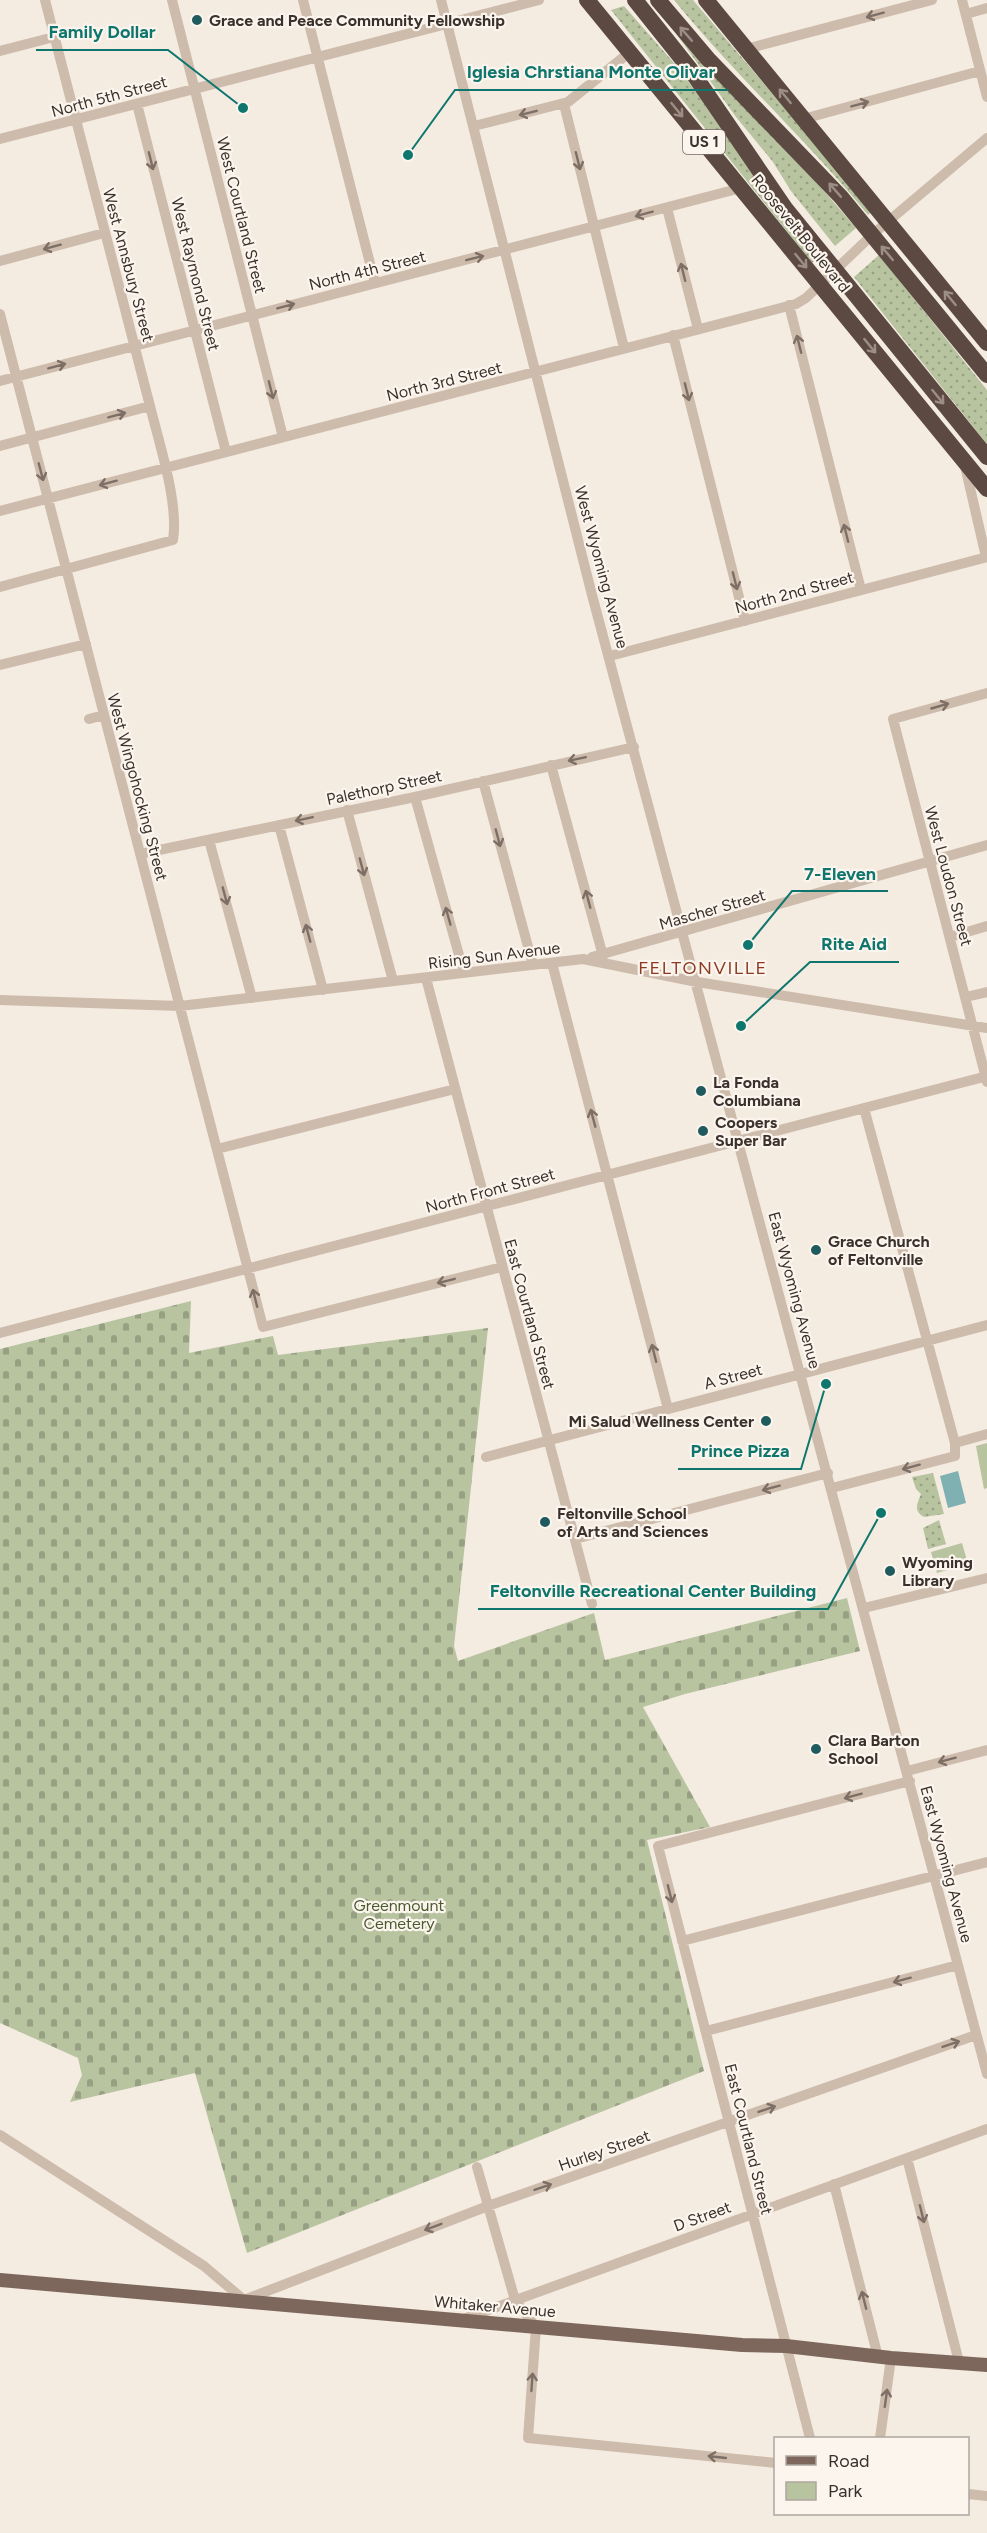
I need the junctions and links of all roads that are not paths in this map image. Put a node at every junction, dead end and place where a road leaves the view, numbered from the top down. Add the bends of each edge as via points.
1 (45, 0) edge
2 (172, 0) edge
3 (303, 0) edge
4 (441, 0) edge
5 (539, 0) edge
6 (587, 0) edge
7 (706, 0) edge
8 (932, 0) edge
9 (962, 0) edge
10 (659, 2) edge
11 (638, 4) edge
12 (987, 8) edge
13 (966, 14) junction
14 (447, 24) junction
15 (54, 37) junction
16 (746, 48) junction
17 (0, 51) edge
18 (630, 52) junction
19 (318, 57) junction
20 (980, 71) junction
21 (194, 90) junction
22 (987, 97) edge
23 (137, 104) junction
24 (564, 104) junction
25 (803, 119) junction
26 (77, 121) junction
27 (474, 126) junction
28 (987, 138) edge
29 (0, 139) edge
30 (741, 188) junction
31 (667, 208) junction
32 (888, 223) junction
33 (594, 227) junction
34 (104, 233) junction
35 (872, 235) junction
36 (506, 250) junction
37 (0, 261) edge
38 (834, 270) junction
39 (375, 283) junction
40 (820, 284) junction
41 (789, 305) junction
42 (0, 314) edge
43 (253, 315) junction
44 (698, 329) junction
45 (195, 330) junction
46 (673, 335) junction
47 (987, 343) edge
48 (135, 345) junction
49 (624, 348) junction
50 (537, 370) junction
51 (987, 375) edge
52 (16, 377) junction
53 (0, 381) edge
54 (150, 406) junction
55 (283, 437) junction
56 (32, 438) junction
57 (0, 446) edge
58 (226, 452) junction
59 (987, 457) edge
60 (963, 459) junction
61 (165, 468) junction
62 (987, 475) edge
63 (987, 489) edge
64 (48, 498) junction
65 (0, 511) edge
66 (987, 557) edge
67 (67, 571) junction
68 (0, 587) edge
69 (861, 590) junction
70 (745, 621) junction
71 (86, 644) junction
72 (610, 657) junction
73 (0, 665) edge
74 (987, 693) edge
75 (104, 715) junction
76 (89, 719) dead end
77 (634, 747) junction
78 (551, 765) junction
79 (483, 781) junction
80 (415, 797) junction
81 (347, 810) junction
82 (279, 825) junction
83 (209, 840) junction
84 (987, 845) edge
85 (140, 854) junction
86 (930, 863) junction
87 (987, 926) edge
88 (684, 933) junction
89 (950, 937) junction
90 (603, 956) junction
91 (583, 959) junction
92 (552, 963) junction
93 (533, 965) junction
94 (464, 973) junction
95 (426, 978) junction
96 (393, 981) junction
97 (697, 982) junction
98 (323, 990) junction
99 (987, 992) edge
100 (966, 997) junction
101 (252, 998) junction
102 (0, 1000) edge
103 (180, 1006) junction
104 (973, 1026) junction
105 (987, 1028) edge
106 (986, 1078) edge
107 (455, 1089) junction
108 (864, 1108) junction
109 (739, 1140) junction
110 (217, 1149) junction
111 (608, 1174) junction
112 (486, 1206) junction
113 (502, 1267) junction
114 (248, 1268) junction
115 (987, 1325) edge
116 (0, 1333) edge
117 (928, 1342) junction
118 (801, 1374) junction
119 (668, 1409) junction
120 (987, 1434) edge
121 (549, 1441) junction
122 (955, 1443) junction
123 (486, 1457) dead end
124 (828, 1473) junction
125 (832, 1488) junction
126 (575, 1539) junction
127 (987, 1578) edge
128 (592, 1604) dead end
129 (864, 1608) junction
130 (987, 1750) edge
131 (908, 1776) junction
132 (987, 1862) edge
133 (935, 1875) junction
134 (682, 1941) junction
135 (958, 1965) junction
136 (706, 2031) junction
137 (976, 2035) junction
138 (987, 2074) edge
139 (729, 2122) junction
140 (987, 2129) edge
141 (0, 2135) edge
142 (908, 2158) junction
143 (477, 2167) dead end
144 (834, 2184) junction
145 (488, 2206) junction
146 (752, 2214) junction
147 (0, 2280) edge
148 (244, 2300) junction
149 (515, 2300) junction
150 (461, 2320) junction
151 (536, 2327) junction
152 (786, 2346) junction
153 (885, 2357) junction
154 (959, 2362) junction
155 (987, 2365) edge
156 (809, 2437) edge
157 (880, 2437) edge
158 (774, 2463) edge
159 (969, 2494) edge
160 (987, 2496) edge

1 - 15 street, West Annsbury Street
2 - 21 street, West Courtland Street
3 - 19 street
4 - 14 street, West Wyoming Avenue
5 - 14 street, North 5th Street
6 - 18 highway, Roosevelt Boulevard / US 1
7 - 16 highway
8 -> 16 street
9 - 13 street
35 -> 10 highway via 824,177
11 - 38 highway, Roosevelt Boulevard / US 1 via 690,69 772,190
12 - 13 street
13 - 20 street
14 - 19 street, North 5th Street
14 - 27 street, West Wyoming Avenue
15 - 17 street
15 - 26 street, West Annsbury Street
25 -> 16 highway
18 - 24 street
18 -> 30 highway, Roosevelt Boulevard / US 1
19 - 21 street, North 5th Street
19 - 39 street
20 - 22 street
25 -> 20 street
21 - 23 street, North 5th Street
21 - 43 street, West Courtland Street
23 - 26 street, North 5th Street
23 -> 45 street, West Raymond Street
24 -> 27 street
24 -> 33 street
25 - 32 highway
26 - 29 street, North 5th Street
26 - 34 street, West Annsbury Street
27 - 36 street, West Wyoming Avenue
28 - 32 street
30 - 31 street, North 4th Street
30 -> 40 highway, Roosevelt Boulevard / US 1
31 -> 33 street, North 4th Street
44 -> 31 street
32 - 35 street
47 -> 32 highway
33 - 36 street, North 4th Street
33 - 49 street
34 -> 37 street
34 - 48 street, West Annsbury Street
35 - 38 street, North 3rd Street
51 -> 35 highway
39 -> 36 street, North 4th Street
36 - 50 street, West Wyoming Avenue
38 - 40 street, North 3rd Street
38 -> 59 highway, Roosevelt Boulevard / US 1
43 -> 39 street, North 4th Street
40 - 41 street, North 3rd Street via 806,298
40 -> 60 highway, Roosevelt Boulevard / US 1
41 - 44 street, North 3rd Street
69 -> 41 street
42 - 52 street, West Wingohocking Street
43 - 45 street, North 4th Street
43 -> 55 street, West Courtland Street
44 - 46 street, North 3rd Street
45 - 48 street, North 4th Street
45 - 58 street, West Raymond Street
46 - 49 street, North 3rd Street
46 -> 70 street
52 -> 48 street, North 4th Street
48 - 54 street, West Annsbury Street
49 - 50 street, North 3rd Street
50 - 55 street, North 3rd Street
50 - 72 street, West Wyoming Avenue
52 - 53 street, North 4th Street
52 - 56 street, West Wingohocking Street
56 -> 54 street
54 - 61 street, West Annsbury Street
55 - 58 street, North 3rd Street
56 - 57 street
56 -> 64 street, West Wingohocking Street
58 - 61 street, North 3rd Street
60 - 62 highway
60 - 63 highway, Roosevelt Boulevard / US 1
60 - 66 street
61 -> 64 street, North 3rd Street
61 - 67 street, West Annsbury Street via 175,526 173,538
64 - 65 street, North 3rd Street
64 - 67 street, West Wingohocking Street
66 - 69 street, North 2nd Street
67 - 68 street
67 - 71 street, West Wingohocking Street
69 - 70 street, North 2nd Street
70 - 72 street, North 2nd Street
71 - 73 street
71 - 75 street, West Wingohocking Street
72 - 77 street, West Wyoming Avenue
86 -> 74 street, West Loudon Street via 893,719
75 - 76 street
75 - 85 street, West Wingohocking Street
77 -> 78 street, Palethorp Street
77 - 88 street, West Wyoming Avenue
78 - 79 street, Palethorp Street
90 -> 78 street
79 - 80 street, Palethorp Street
79 -> 93 street
80 - 81 street, Palethorp Street
94 -> 80 street
81 -> 82 street, Palethorp Street
81 -> 96 street
82 - 83 street, Palethorp Street
98 -> 82 street
83 - 85 street, Palethorp Street
83 -> 101 street
84 - 86 street, Mascher Street
85 - 103 street, West Wingohocking Street
86 - 88 street, Mascher Street
86 - 89 street, West Loudon Street
87 - 89 street
88 - 90 street, Mascher Street
88 - 97 street, West Wyoming Avenue
89 - 100 street, West Loudon Street
90 - 91 street, Mascher Street
91 - 92 street, Rising Sun Avenue
91 - 97 street, Rising Sun Avenue
92 - 93 street, Rising Sun Avenue
111 -> 92 street
93 - 94 street, Rising Sun Avenue
94 - 95 street, Rising Sun Avenue
95 - 96 street, Rising Sun Avenue
95 - 107 street
96 - 98 street, Rising Sun Avenue
97 - 104 street, Rising Sun Avenue
97 - 109 street, West Wyoming Avenue
98 - 101 street, Rising Sun Avenue
99 - 100 street
100 - 104 street, West Loudon Street
101 - 103 street, Rising Sun Avenue
102 - 103 street, Rising Sun Avenue
103 - 110 street, West Wingohocking Street
104 - 105 street, Rising Sun Avenue
104 - 106 street, West Loudon Street
106 - 108 street, North Front Street
107 - 110 street
107 - 112 street
108 - 109 street, North Front Street
108 - 117 street
109 - 111 street, North Front Street
109 - 118 street, East Wyoming Avenue
110 - 114 street, West Wingohocking Street
111 - 112 street, North Front Street
119 -> 111 street
112 - 113 street, East Courtland Street
112 - 114 street, North Front Street
113 -> 114 street, West Wingohocking Street via 263,1327
113 - 121 street, East Courtland Street
114 - 116 street, North Front Street
115 - 117 street, A Street
117 - 118 street, A Street
117 - 122 street
118 - 119 street, A Street
118 - 124 street, East Wyoming Avenue
119 - 121 street, A Street
120 - 122 street
121 - 123 street, A Street
121 - 126 street, East Courtland Street
122 -> 125 street via 955,1456
124 - 125 street, East Wyoming Avenue
124 -> 126 street
125 - 129 street, East Wyoming Avenue
126 - 128 street, East Courtland Street
127 - 129 street
129 - 131 street, East Wyoming Avenue
130 -> 131 street
131 - 133 street, East Wyoming Avenue
131 -> 134 street, East Courtland Street via 658,1846
132 - 133 street
133 - 134 street
133 - 135 street, East Wyoming Avenue
134 - 136 street, East Courtland Street
135 -> 136 street
135 - 137 street, East Wyoming Avenue
136 - 139 street, East Courtland Street
137 - 138 street, East Wyoming Avenue
139 -> 137 street, Hurley Street
145 -> 139 street, Hurley Street
139 - 146 street, East Courtland Street
140 - 142 street, D Street
141 - 148 street via 204,2266
142 - 144 street, D Street
142 -> 154 street
143 - 145 street
144 - 146 street, D Street
153 -> 144 street
145 -> 148 street, Hurley Street
145 - 149 street
146 - 149 street, D Street
146 - 152 street, East Courtland Street
147 - 148 main road, Whitaker Avenue
148 - 150 main road, Whitaker Avenue
149 - 150 street, D Street
149 - 151 street
150 - 151 main road, Whitaker Avenue
151 - 152 main road, Whitaker Avenue
158 -> 151 street via 528,2438
152 - 153 main road, Whitaker Avenue
152 - 156 street, East Courtland Street
153 - 154 main road, Whitaker Avenue
157 -> 153 street
154 - 155 main road, Whitaker Avenue
159 - 160 street

